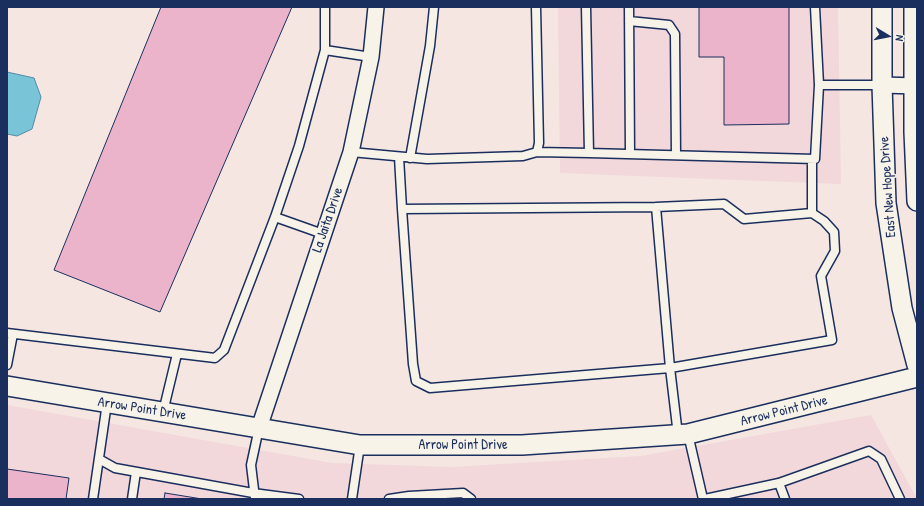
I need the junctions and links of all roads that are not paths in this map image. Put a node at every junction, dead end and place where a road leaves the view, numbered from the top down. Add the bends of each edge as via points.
1 (325, 7) edge
2 (376, 7) edge
3 (434, 7) edge
4 (536, 7) edge
5 (586, 7) edge
6 (629, 7) edge
7 (815, 7) edge
8 (882, 7) edge
9 (914, 7) edge
10 (629, 21) junction
11 (325, 50) junction
12 (371, 57) junction
13 (819, 85) junction
14 (882, 86) junction
15 (915, 86) edge
16 (351, 152) junction
17 (537, 152) junction
18 (589, 153) junction
19 (630, 154) junction
20 (676, 155) junction
21 (399, 157) junction
22 (410, 158) junction
23 (812, 160) junction
24 (917, 201) edge
25 (656, 207) junction
26 (402, 209) junction
27 (812, 213) junction
28 (275, 217) junction
29 (323, 234) junction
30 (10, 333) edge
31 (177, 354) junction
32 (7, 365) edge
33 (917, 365) edge
34 (670, 368) junction
35 (917, 377) edge
36 (7, 386) edge
37 (107, 403) junction
38 (163, 412) junction
39 (259, 428) junction
40 (683, 434) junction
41 (360, 445) junction
42 (99, 459) junction
43 (136, 472) junction
44 (779, 484) junction
45 (254, 496) edge
46 (93, 499) edge
47 (132, 499) edge
48 (299, 499) edge
49 (352, 499) edge
50 (389, 499) edge
51 (472, 499) edge
52 (704, 499) edge
53 (785, 499) edge
54 (900, 499) edge

1 - 11 lane
2 - 12 street, La Jaita Drive
3 - 22 lane via 430,46
4 - 17 lane
5 - 18 lane
6 - 10 lane
7 - 13 lane
8 - 14 street, East New Hope Drive
9 - 15 street, East New Hope Drive
10 - 19 lane
10 - 20 lane via 669,25 675,34
11 - 12 lane
11 - 28 lane via 299,146
12 - 16 street, La Jaita Drive
13 - 14 lane
13 - 23 lane via 815,159
14 - 15 street
14 - 33 street, East New Hope Drive via 886,203 902,308
15 - 24 street, East New Hope Drive
16 - 21 lane
16 - 29 street, La Jaita Drive
17 - 18 lane
17 - 22 lane via 523,156
18 - 19 lane
19 - 20 lane
20 - 23 lane
21 - 22 lane
21 - 26 lane
23 - 27 lane
25 - 26 lane
25 - 27 lane via 724,204 744,219
25 - 34 lane
26 - 34 lane via 416,381 430,388
27 - 34 lane via 834,232 835,251 821,276 832,340
28 - 29 lane
28 - 31 lane via 224,350 215,358
29 - 39 street, La Jaita Drive
30 - 31 lane
30 - 32 lane
31 - 38 lane
34 - 40 lane
35 - 40 street, Arrow Point Drive
36 - 37 street, Arrow Point Drive
37 - 38 street, Arrow Point Drive
37 - 42 lane
38 - 39 street, Arrow Point Drive
39 - 41 street, Arrow Point Drive
39 - 45 lane via 251,464
40 - 41 street, Arrow Point Drive via 522,445
40 - 52 lane
41 - 49 lane
42 - 43 lane via 115,468
42 - 46 lane
43 - 45 lane
43 - 47 lane
44 - 52 lane
44 - 53 lane
44 - 54 lane via 868,452 881,458
45 - 48 lane
50 - 51 lane via 463,494

